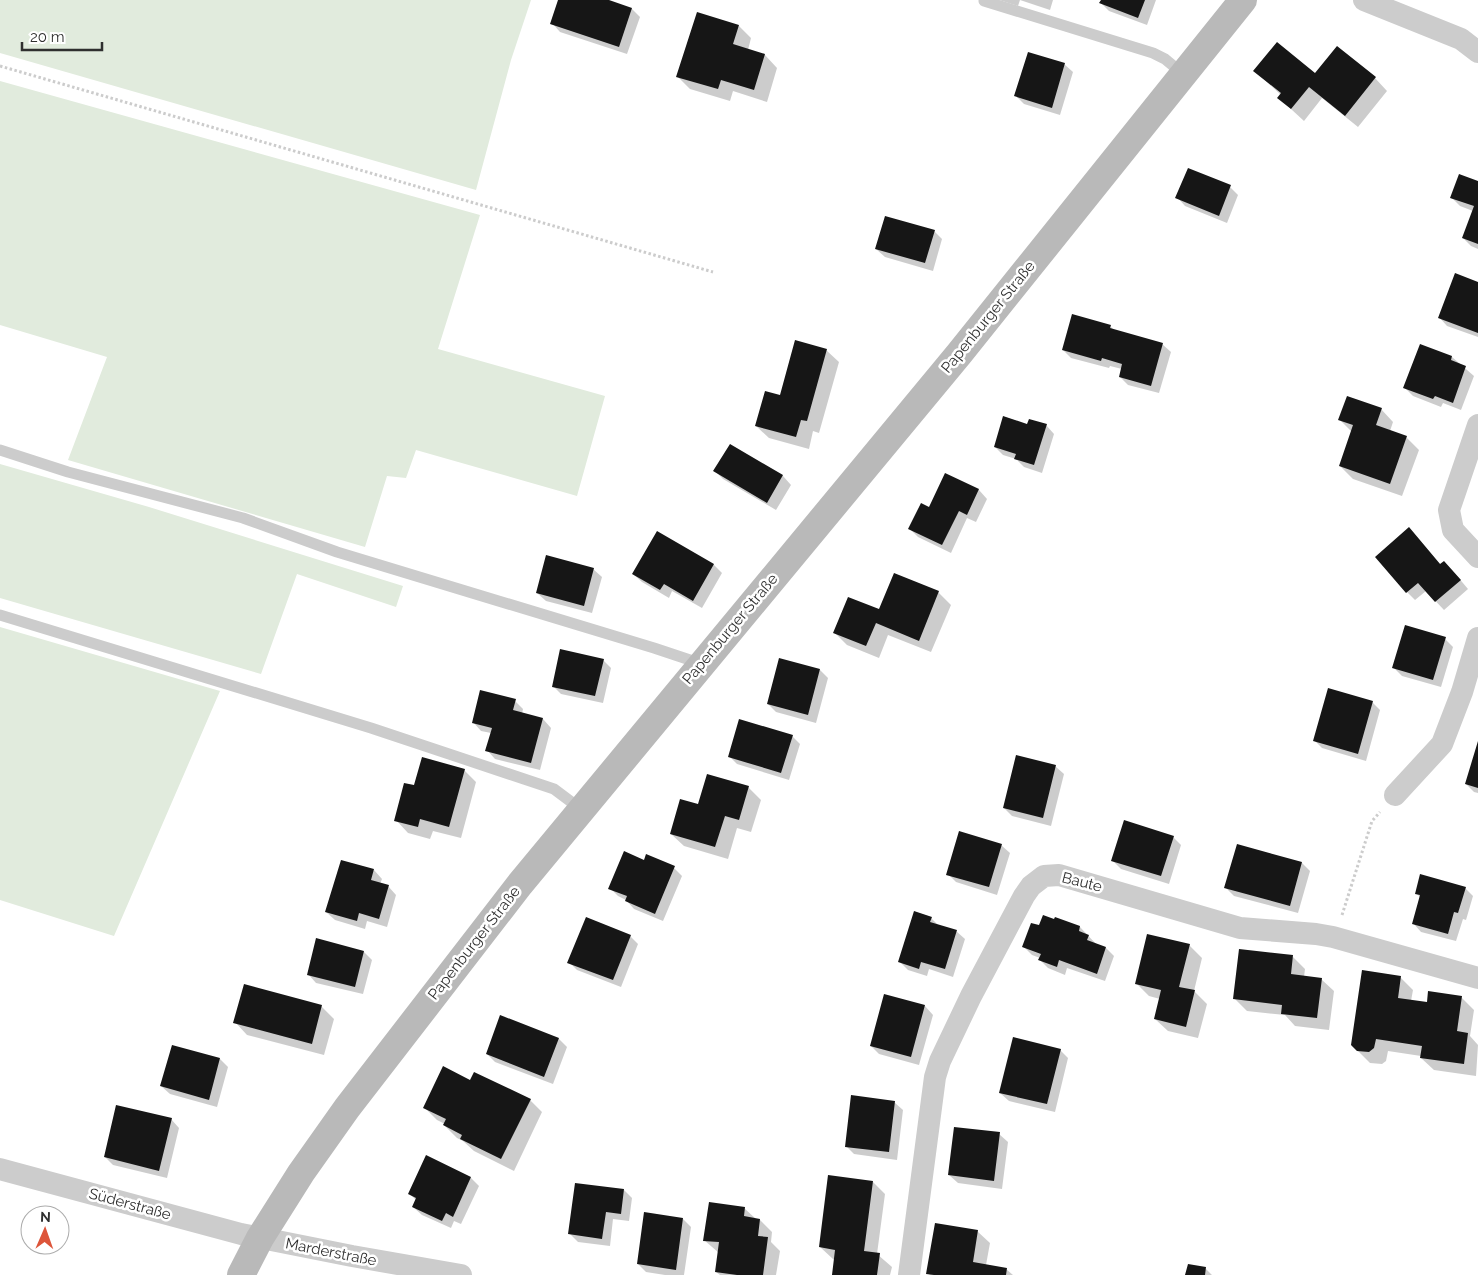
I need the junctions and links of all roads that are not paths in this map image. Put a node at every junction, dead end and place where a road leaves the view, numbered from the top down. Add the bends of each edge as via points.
1 (1243, 0) edge
2 (1364, 0) edge
3 (984, 1) edge
4 (1478, 52) edge
5 (1183, 74) junction
6 (1478, 424) edge
7 (0, 450) edge
8 (1478, 557) edge
9 (0, 615) edge
10 (1478, 638) edge
11 (702, 664) junction
12 (1395, 795) road end
13 (582, 810) junction
14 (1478, 978) edge
15 (0, 1169) edge
16 (260, 1238) junction
17 (241, 1275) edge
18 (461, 1275) edge
19 (909, 1275) edge

1 - 5 street, Papenburger Straße
2 - 4 street via 1461,39
3 - 5 lane via 1153,53
5 - 11 street, Papenburger Straße via 959,354
6 - 8 street via 1449,510 1453,530
7 - 11 lane via 68,472 243,518 346,554
9 - 13 lane via 371,728 554,789
10 - 12 street via 1442,744
11 - 13 street, Papenburger Straße
13 - 16 street, Papenburger Straße via 520,884 347,1108
14 - 19 street, Baute via 1334,937 1240,928 1059,875 1044,876 1024,896 940,1061 932,1092
15 - 16 street, Süderstraße
16 - 17 street, Papenburger Straße
16 - 18 street, Marderstraße

